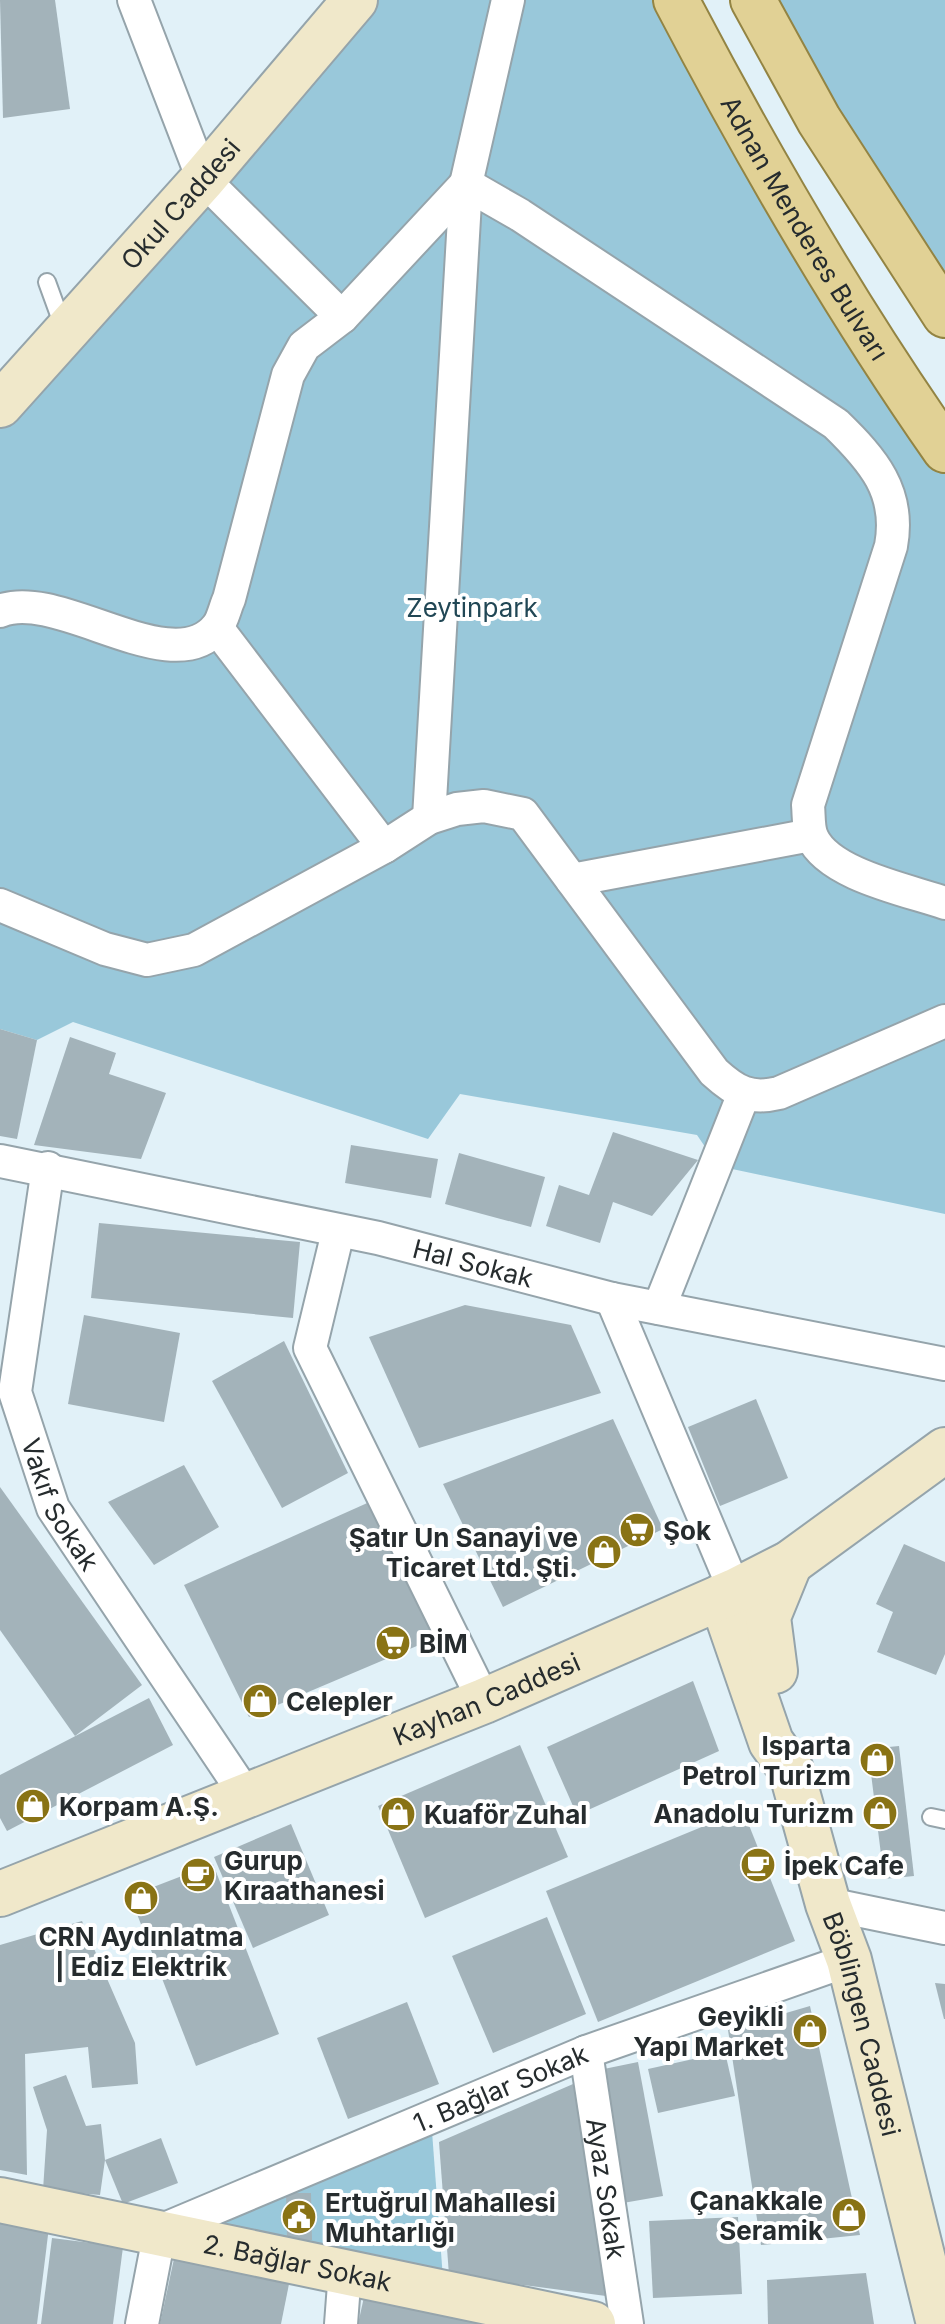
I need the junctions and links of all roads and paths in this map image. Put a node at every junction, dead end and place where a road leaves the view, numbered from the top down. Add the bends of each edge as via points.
1 (134, 0) edge
2 (355, 0) edge
3 (508, 0) edge
4 (676, 0) edge
5 (753, 0) edge
6 (203, 179) junction
7 (466, 184) junction
8 (47, 282) dead end
9 (945, 315) edge
10 (342, 317) junction
11 (65, 332) junction
12 (0, 405) edge
13 (945, 450) edge
14 (0, 611) edge
15 (217, 628) junction
16 (429, 818) junction
17 (811, 835) junction
18 (384, 847) junction
19 (572, 880) junction
20 (945, 903) edge
21 (0, 905) edge
22 (945, 1021) edge
23 (743, 1096) junction
24 (0, 1161) edge
25 (48, 1168) junction
26 (338, 1232) junction
27 (612, 1299) junction
28 (659, 1308) junction
29 (945, 1364) edge
30 (8, 1396) edge
31 (945, 1450) edge
32 (790, 1563) junction
33 (734, 1591) junction
34 (775, 1671) junction
35 (484, 1701) junction
36 (791, 1770) junction
37 (247, 1797) junction
38 (0, 1894) edge
39 (828, 1904) junction
40 (945, 1928) edge
41 (849, 1960) junction
42 (586, 2052) junction
43 (0, 2200) edge
44 (160, 2231) junction
45 (345, 2271) junction
46 (940, 2313) edge
47 (142, 2324) edge
48 (341, 2324) edge
49 (593, 2324) edge
50 (627, 2324) edge

1 - 6 street
2 - 6 main road, Okul Caddesi
3 - 7 street
4 - 13 main road, Adnan Menderes Bulvarı via 816,251
5 - 9 main road via 819,120
6 - 10 street
6 - 11 main road, Okul Caddesi
7 - 10 street
7 - 16 street
7 - 17 street via 836,424 862,449 886,486 896,519 891,546 808,805
8 - 11 lane
10 - 15 street via 304,346 288,375
11 - 12 main road, Okul Caddesi
14 - 15 street via 36,606 174,645
15 - 18 street
16 - 18 street
16 - 19 street via 484,806 523,814
17 - 19 street
17 - 20 street via 842,867
18 - 21 street via 194,950 147,960 105,949
19 - 23 street via 714,1072
22 - 23 street via 779,1093
23 - 28 street
24 - 25 street, Hal Sokak
25 - 26 street, Hal Sokak
25 - 30 street, Vakıf Sokak
26 - 27 street, Hal Sokak
26 - 35 street via 310,1348
27 - 28 street, Hal Sokak
27 - 33 street
28 - 29 street, Hal Sokak
30 - 37 street, Vakıf Sokak via 53,1508
31 - 32 main road, Kayhan Caddesi
32 - 33 main road, Kayhan Caddesi
32 - 34 main road via 768,1617
33 - 34 main road
33 - 35 main road, Kayhan Caddesi
33 - 36 main road, Böblingen Caddesi via 771,1742
34 - 36 main road via 796,1733
35 - 37 main road, Kayhan Caddesi
36 - 39 main road, Böblingen Caddesi
37 - 38 main road, Kayhan Caddesi
39 - 40 street
39 - 41 main road, Böblingen Caddesi
41 - 42 street, 1. Bağlar Sokak
41 - 46 main road, Böblingen Caddesi
42 - 44 street, 1. Bağlar Sokak
42 - 50 street, Ayaz Sokak
43 - 44 main road, 2. Bağlar Sokak
44 - 45 main road, 2. Bağlar Sokak
44 - 47 street
45 - 48 street
45 - 49 main road, 2. Bağlar Sokak

